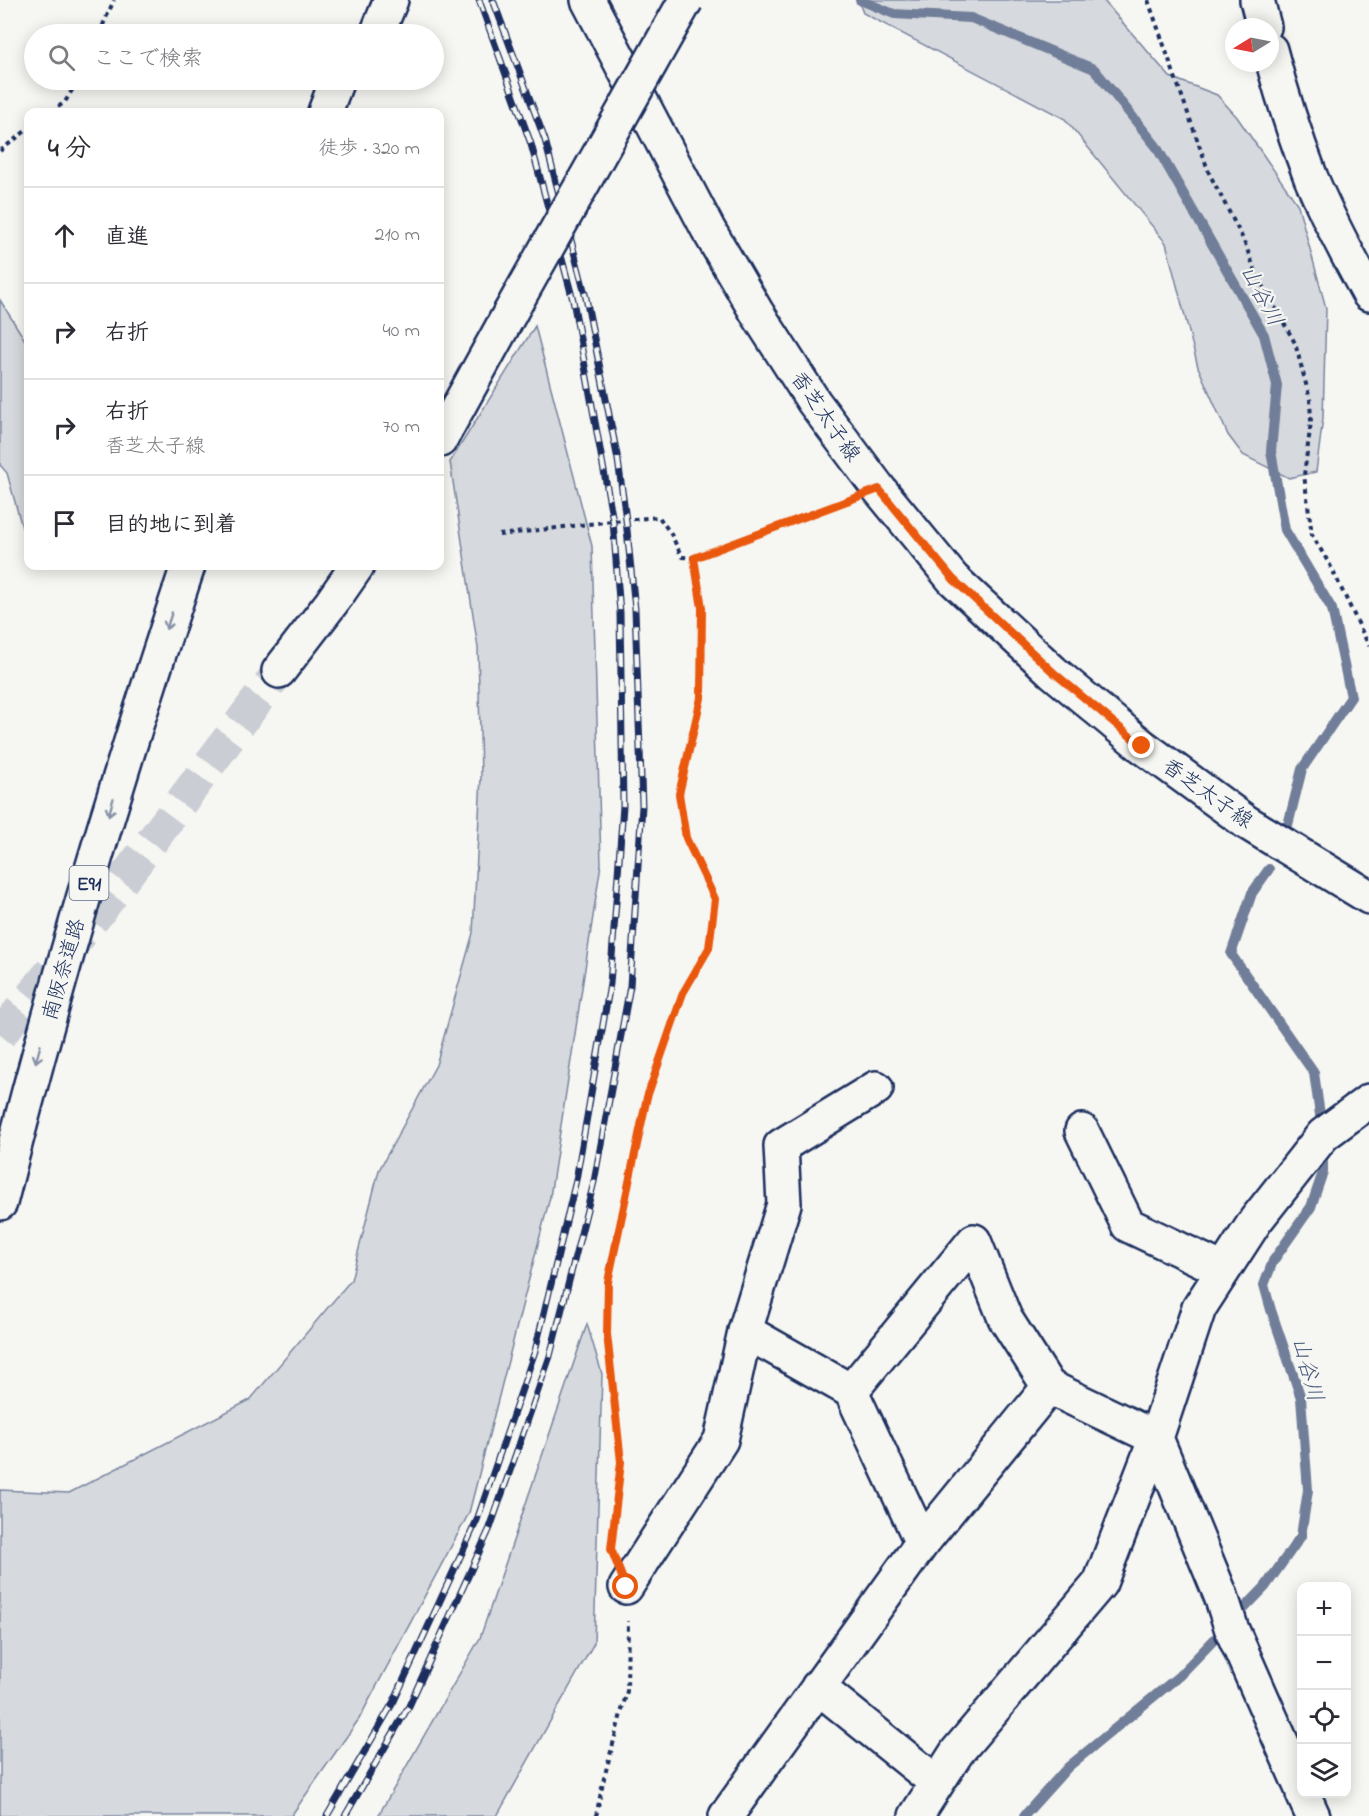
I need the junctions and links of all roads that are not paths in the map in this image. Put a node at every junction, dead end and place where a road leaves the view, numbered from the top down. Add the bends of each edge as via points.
1 (368, 0) edge
2 (392, 0) edge
3 (588, 0) edge
4 (686, 0) edge
5 (1257, 0) edge
6 (1262, 18) edge
7 (358, 24) edge
8 (381, 24) edge
9 (1276, 72) edge
10 (333, 90) edge
11 (356, 90) edge
12 (326, 108) edge
13 (350, 108) edge
14 (1369, 294) edge
15 (444, 433) edge
16 (164, 570) edge
17 (187, 570) edge
18 (354, 570) edge
19 (279, 671) tunnel mouth
20 (1369, 897) edge
21 (876, 1088) dead end
22 (1369, 1101) edge
23 (0, 1115) edge
24 (1082, 1131) dead end
25 (0, 1203) edge
26 (1223, 1270) junction
27 (745, 1331) junction
28 (1049, 1387) junction
29 (850, 1391) junction
30 (1156, 1438) junction
31 (922, 1543) junction
32 (626, 1587) road end
33 (818, 1687) junction
34 (1297, 1777) edge
35 (937, 1783) junction
36 (1305, 1798) edge
37 (726, 1816) edge
38 (916, 1816) edge
39 (1313, 1816) edge

1 - 7 main road
2 - 8 main road
3 - 20 main road, 香芝太子線 via 708,229 757,313 814,402 953,579 1053,672 1142,746 1246,822
4 - 15 main road, bridge
5 - 6 main road
9 - 14 main road via 1312,178
10 - 12 main road
11 - 13 main road
16 - 23 main road, 南阪奈道路 / E91 via 123,691
17 -> 25 main road, 南阪奈道路 / E91 via 144,698 42,1041
18 - 19 main road
21 - 27 main road via 781,1146 784,1204
22 - 26 main road via 1323,1135 1256,1220
24 - 26 main road via 1128,1225
26 - 30 main road via 1199,1308
27 - 29 main road
27 - 32 main road via 721,1440
28 - 29 main road via 1005,1318 974,1241
28 - 30 main road
28 - 31 main road
29 - 31 main road
30 - 34 main road
30 - 35 main road via 1100,1583 957,1752
31 - 33 main road
33 - 35 main road
33 - 37 main road
35 - 38 main road
36 - 39 main road

